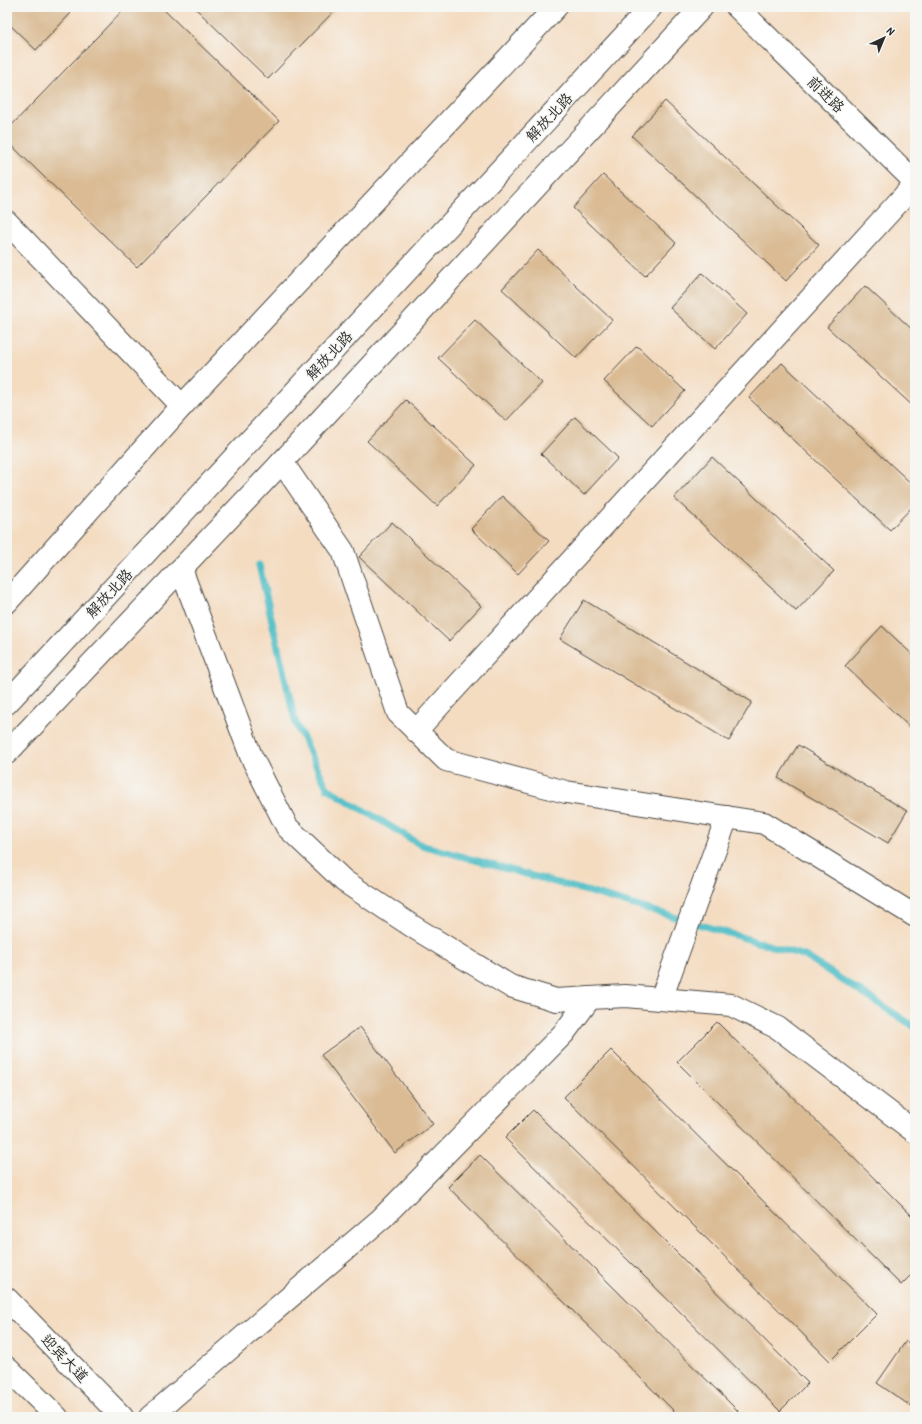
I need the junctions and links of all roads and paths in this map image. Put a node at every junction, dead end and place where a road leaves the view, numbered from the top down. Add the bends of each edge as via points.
1 (556, 7) edge
2 (651, 7) edge
3 (702, 7) edge
4 (737, 7) edge
5 (915, 183) edge
6 (7, 222) edge
7 (182, 406) junction
8 (282, 462) junction
9 (181, 569) junction
10 (7, 602) edge
11 (7, 703) edge
12 (416, 731) junction
13 (7, 753) edge
14 (727, 817) junction
15 (915, 916) edge
16 (590, 998) junction
17 (661, 999) junction
18 (915, 1132) edge
19 (7, 1299) edge
20 (7, 1368) edge
21 (57, 1417) edge
22 (122, 1417) edge
23 (150, 1417) edge

1 - 7 street
2 - 11 street, 解放北路
3 - 8 street
4 - 5 street, 前进路
5 - 12 street
6 - 7 street
7 - 10 street
8 - 9 street
8 - 12 street via 343,551 398,713
9 - 13 street
9 - 16 street via 251,756 287,826 344,881 510,986 556,1000
12 - 14 street via 446,760 566,792
14 - 15 street via 764,823
14 - 17 street
16 - 17 street via 625,996
16 - 23 street via 564,1033 382,1218
17 - 18 street via 731,1005 778,1028
19 - 22 street, 迎宾大道
20 - 21 street

